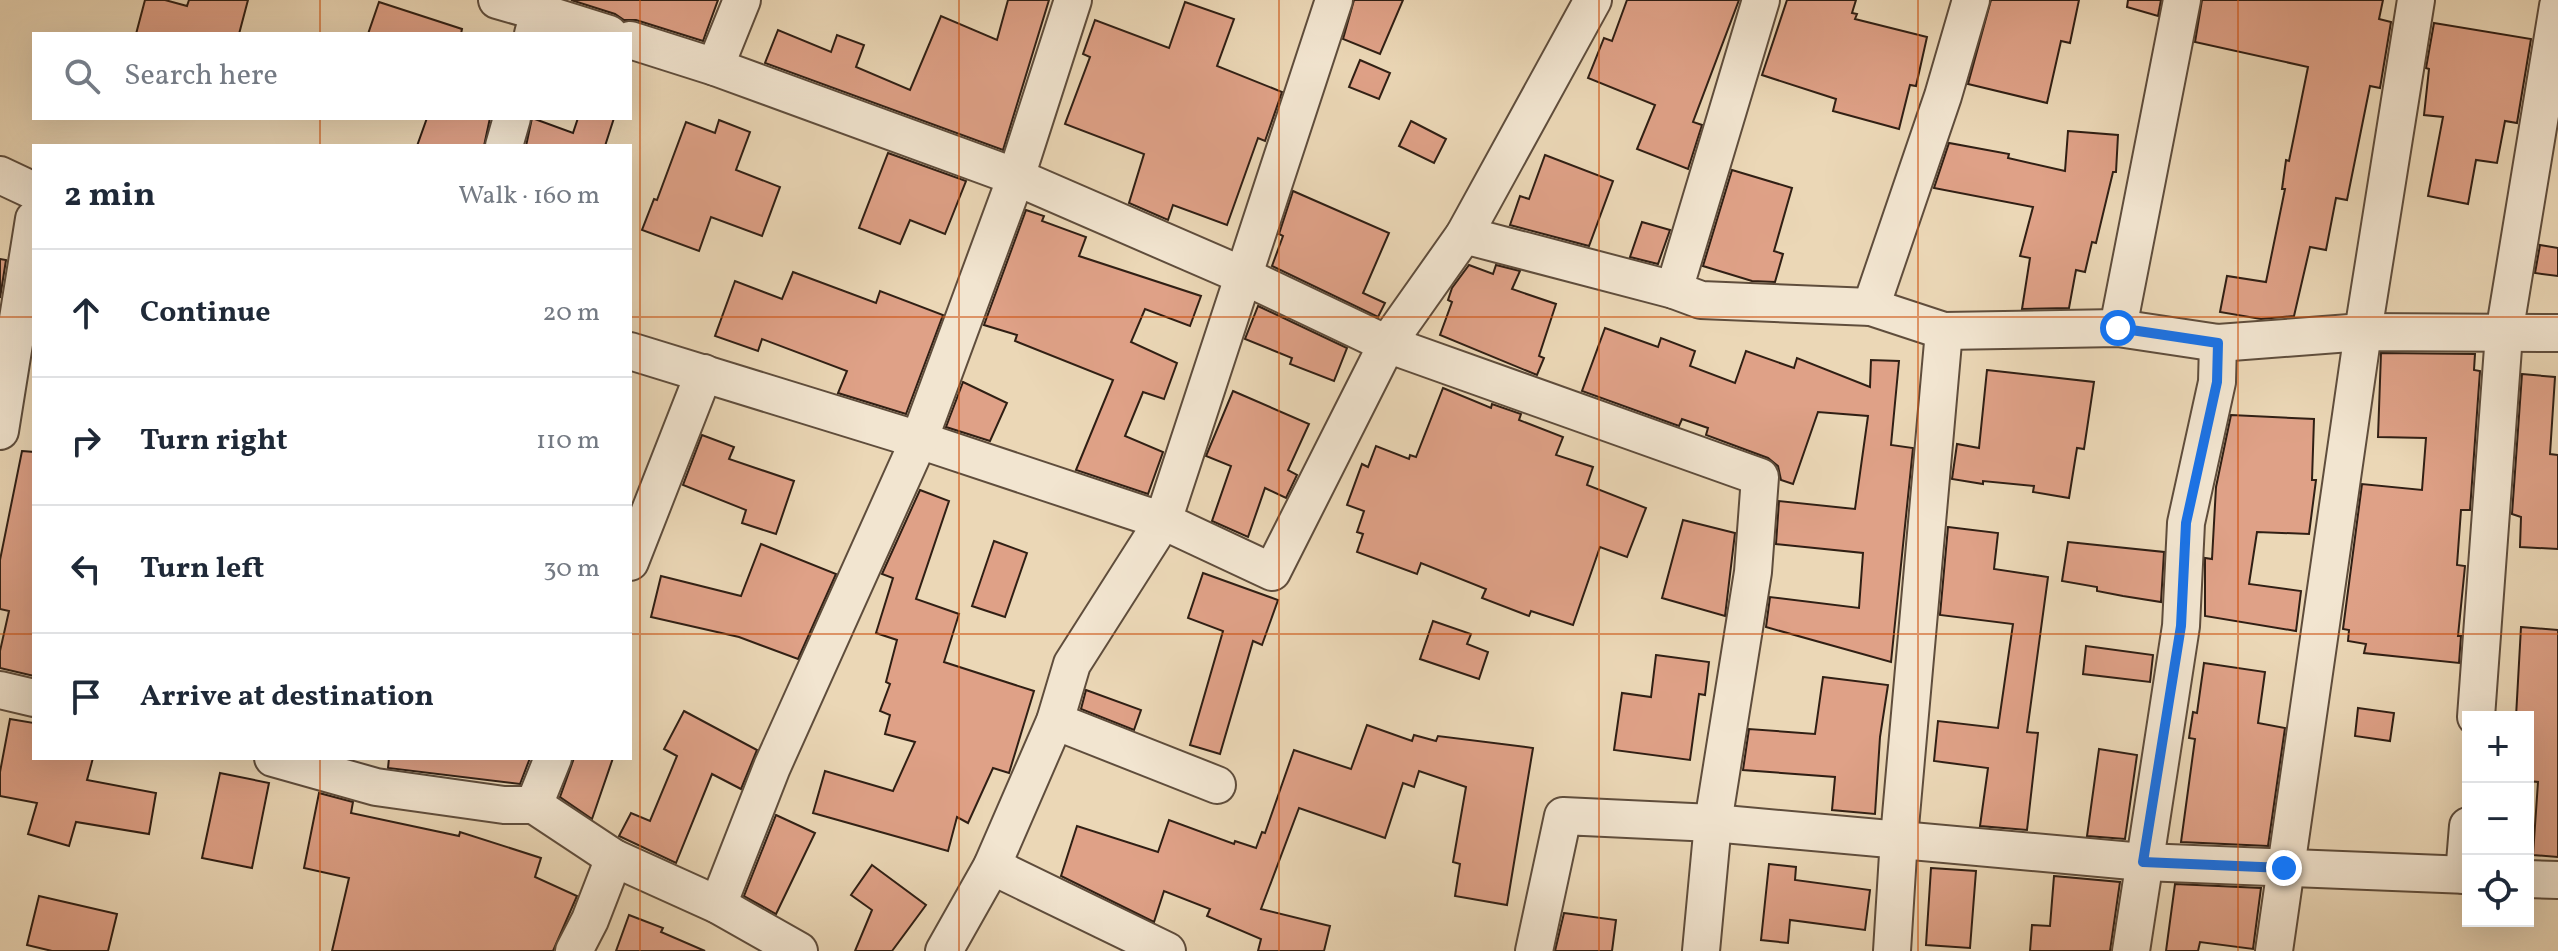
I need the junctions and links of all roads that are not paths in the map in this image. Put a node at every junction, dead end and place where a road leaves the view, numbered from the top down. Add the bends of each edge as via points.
1 (497, 0) edge
2 (742, 0) edge
3 (1073, 0) edge
4 (1334, 0) edge
5 (1593, 0) edge
6 (1761, 0) edge
7 (1971, 0) edge
8 (2182, 0) edge
9 (2416, 0) edge
10 (2558, 6) edge
11 (538, 15) edge
12 (602, 32) edge
13 (632, 41) edge
14 (715, 67) junction
15 (511, 120) edge
16 (505, 144) edge
17 (0, 175) edge
18 (1016, 177) junction
19 (32, 190) edge
20 (32, 231) edge
21 (1464, 235) junction
22 (1244, 276) junction
23 (1674, 290) junction
24 (1871, 307) junction
25 (2118, 328) junction
26 (1944, 331) junction
27 (2363, 332) junction
28 (2558, 333) edge
29 (2504, 334) junction
30 (2218, 343) junction
31 (1387, 344) junction
32 (632, 352) edge
33 (704, 373) junction
34 (0, 431) edge
35 (919, 440) junction
36 (1163, 521) junction
37 (632, 557) edge
38 (0, 690) edge
39 (32, 698) edge
40 (2476, 711) edge
41 (1055, 721) junction
42 (287, 760) edge
43 (552, 760) edge
44 (379, 773) edge
45 (1217, 785) dead end
46 (534, 805) junction
47 (1713, 823) junction
48 (1899, 838) junction
49 (614, 858) junction
50 (2143, 862) junction
51 (992, 866) junction
52 (2284, 868) junction
53 (2462, 875) edge
54 (2534, 879) edge
55 (2558, 880) edge
56 (718, 905) junction
57 (574, 951) edge
58 (799, 951) edge
59 (944, 951) edge
60 (1167, 951) edge
61 (1534, 951) edge
62 (1701, 951) edge
63 (1892, 951) edge
64 (2131, 951) edge
65 (2274, 951) edge

1 - 11 street
2 - 14 street
3 - 18 street
4 - 22 street
5 - 21 street
6 - 23 street
7 - 24 street
8 - 25 street
9 - 27 street
10 - 29 street
11 - 12 street
13 - 14 street
14 - 18 street
15 - 16 street
17 - 19 street
18 - 22 street
18 - 35 street
20 - 34 street
21 - 23 street
21 - 31 street
22 - 31 street
22 - 36 street
23 - 24 street via 1701,300
24 - 26 street
25 - 26 street
25 - 30 street
26 - 48 street
27 - 29 street
27 - 30 street
27 - 52 street
28 - 29 street
29 - 40 street
30 - 50 street via 2217,382 2186,523 2181,626
31 - 36 street via 1272,572
31 - 47 street via 1760,477 1753,572
32 - 33 street
33 - 35 street
33 - 37 street
35 - 36 street
35 - 56 street via 772,767
36 - 41 street via 1072,664
38 - 39 street
41 - 45 street
41 - 51 street
42 - 44 street
43 - 46 street
44 - 46 street via 504,805
46 - 49 street
47 - 48 street
47 - 61 street via 1563,816
47 - 62 street
48 - 50 street
48 - 63 street
49 - 56 street
49 - 57 street
50 - 52 street
50 - 64 street
51 - 59 street
51 - 60 street
52 - 53 street
52 - 65 street
54 - 55 street
56 - 58 street

